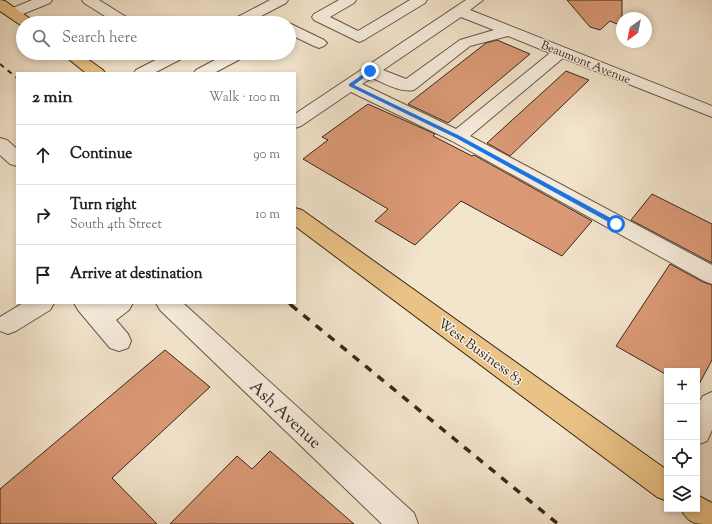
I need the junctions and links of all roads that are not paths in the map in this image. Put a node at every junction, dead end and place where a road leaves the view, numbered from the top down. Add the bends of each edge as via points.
1 (45, 0) edge
2 (89, 0) edge
3 (281, 0) edge
4 (349, 0) edge
5 (420, 0) edge
6 (476, 0) edge
7 (0, 4) edge
8 (459, 11) junction
9 (13, 13) junction
10 (17, 16) edge
11 (115, 16) edge
12 (251, 16) edge
13 (324, 19) junction
14 (296, 29) edge
15 (296, 31) edge
16 (509, 32) junction
17 (319, 43) dead end
18 (561, 52) junction
19 (79, 60) edge
20 (166, 60) edge
21 (227, 60) edge
22 (370, 71) junction
23 (96, 72) edge
24 (144, 72) edge
25 (204, 72) edge
26 (350, 85) junction
27 (712, 112) edge
28 (296, 121) edge
29 (458, 137) junction
30 (0, 144) edge
31 (16, 159) edge
32 (296, 216) edge
33 (712, 275) edge
34 (40, 304) edge
35 (117, 304) edge
36 (169, 304) edge
37 (93, 310) edge
38 (8, 324) dead end
39 (119, 341) dead end
40 (712, 404) edge
41 (700, 426) edge
42 (664, 485) edge
43 (700, 512) edge
44 (712, 521) edge
45 (403, 524) edge

1 - 9 street
2 - 11 street
3 - 12 street
4 - 13 street via 319,17
5 - 13 street via 359,37
6 - 8 street
7 - 9 main road
8 - 16 street, Beaumont Avenue
8 - 22 street
9 - 10 main road
13 - 14 street
15 - 17 street
16 - 18 street, Beaumont Avenue
16 - 22 street via 465,43 408,86
18 - 27 street, Beaumont Avenue
18 - 29 street
19 - 23 main road
20 - 24 street
21 - 25 street
22 - 26 street
26 - 28 street
26 - 29 street
29 - 33 street
30 - 31 street
32 - 42 main road, West Business 83
34 - 38 street
35 - 37 street
36 - 45 street, Ash Avenue
37 - 39 street
40 - 41 street
43 - 44 main road

